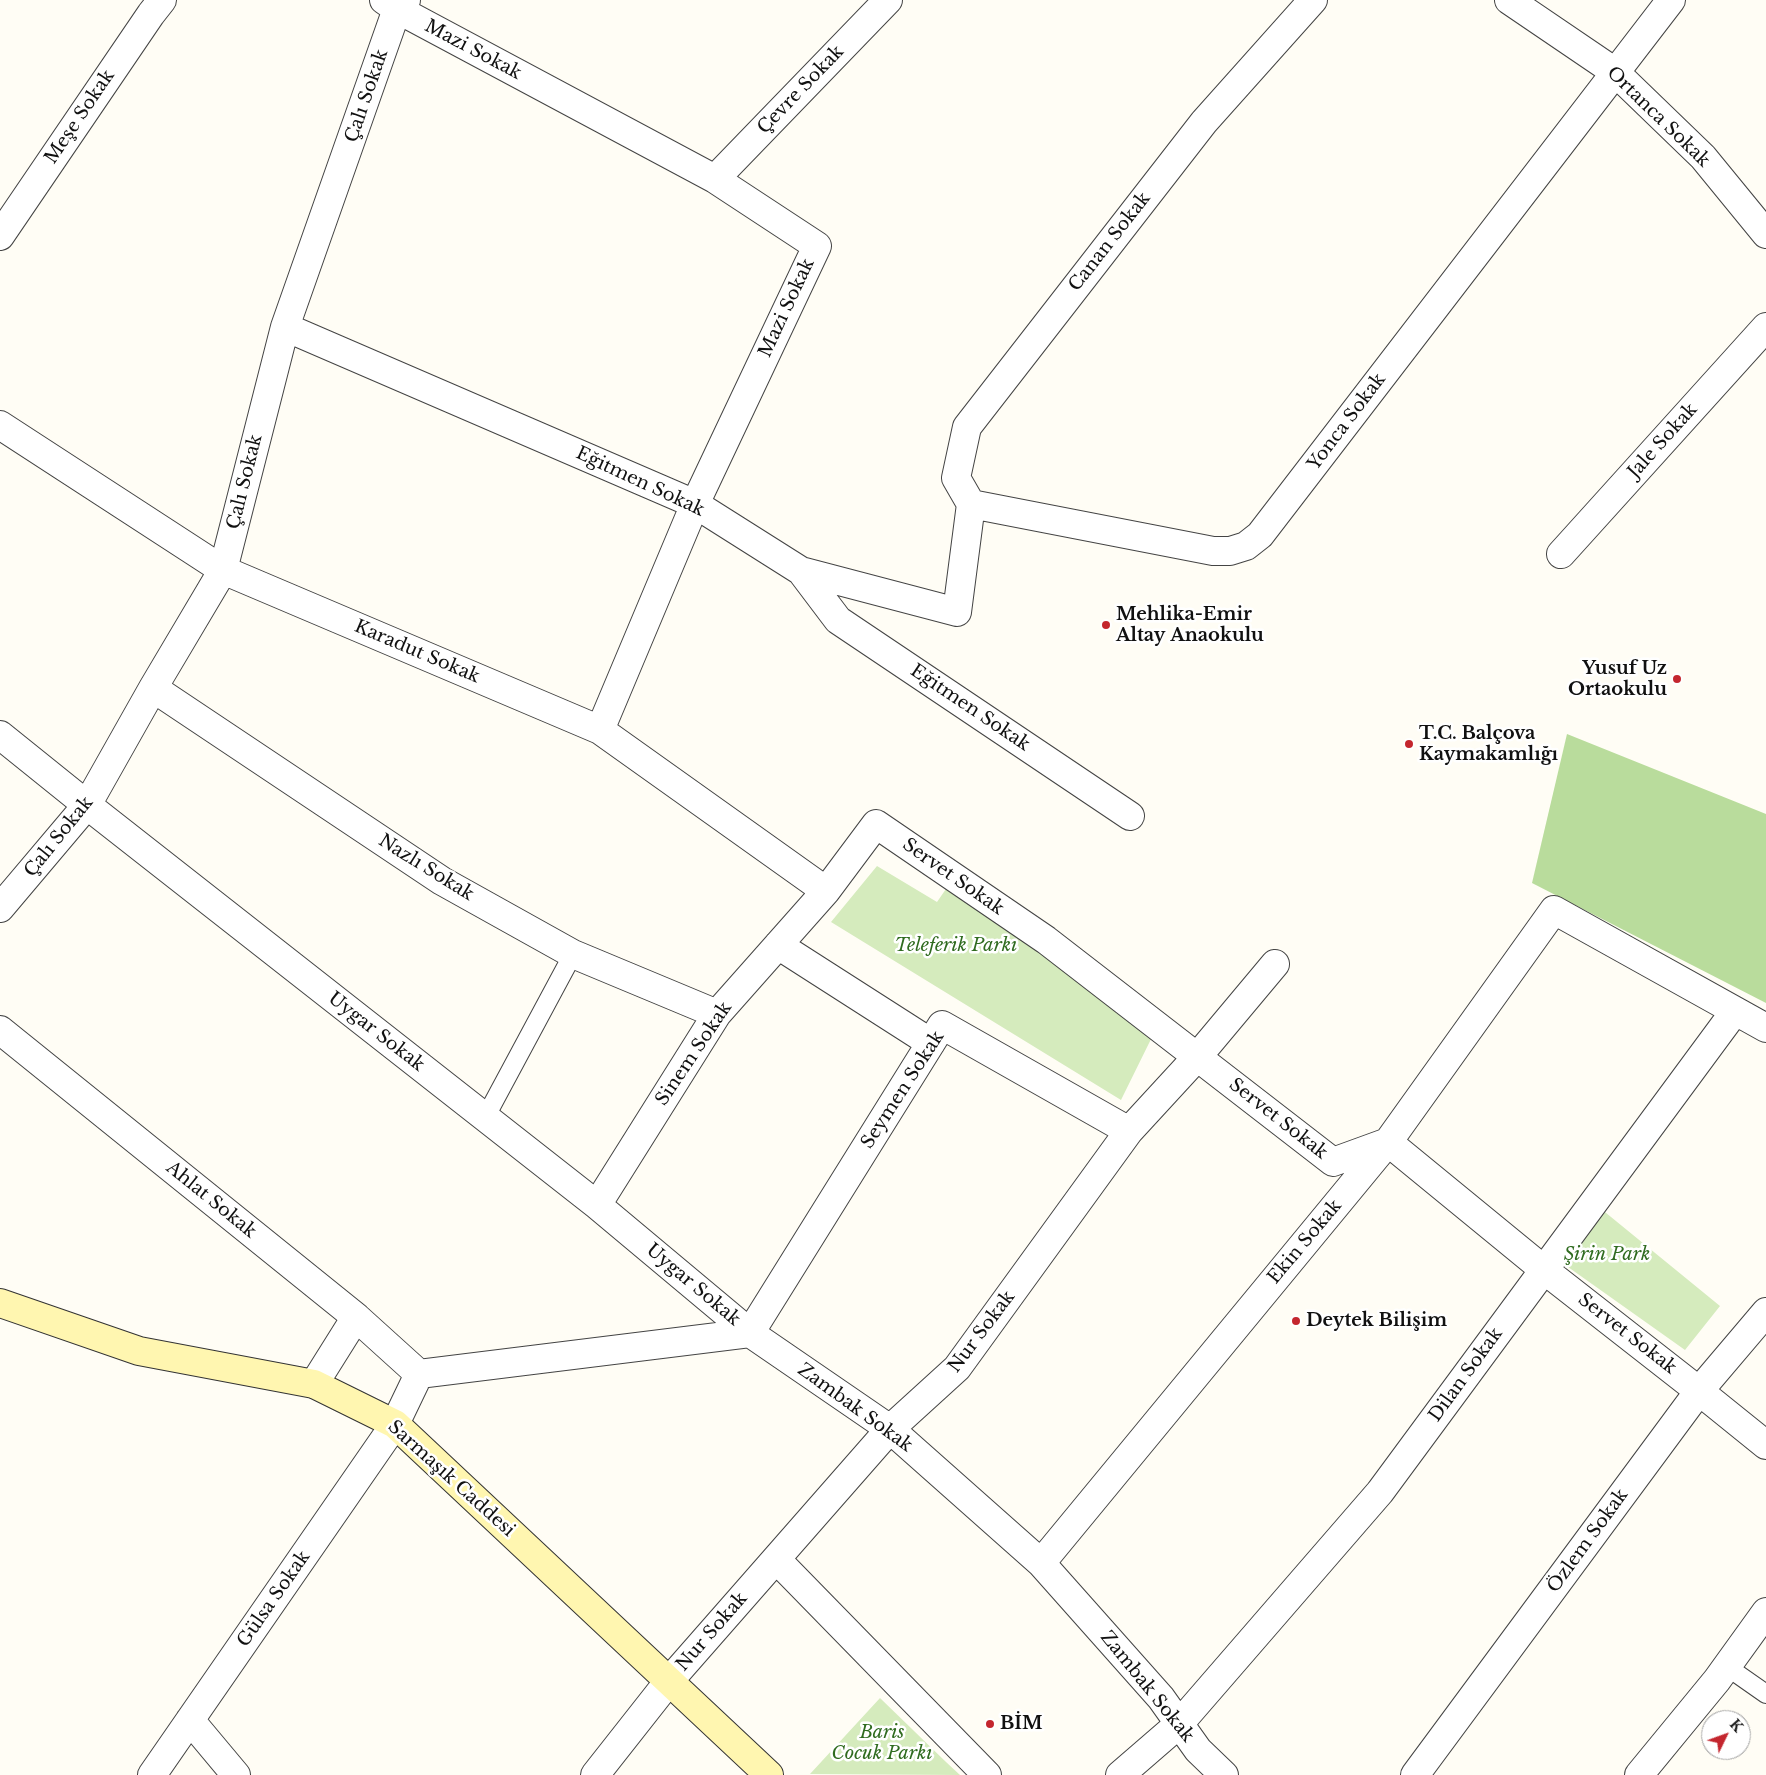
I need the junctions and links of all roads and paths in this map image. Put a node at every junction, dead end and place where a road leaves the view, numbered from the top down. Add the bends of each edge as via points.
1 (162, 0) edge
2 (888, 0) edge
3 (1312, 0) edge
4 (1509, 0) edge
5 (1671, 0) edge
6 (396, 3) edge
7 (1615, 72) junction
8 (715, 180) junction
9 (1766, 234) edge
10 (0, 236) edge
11 (285, 327) junction
12 (1766, 327) edge
13 (0, 425) edge
14 (695, 504) junction
15 (971, 504) junction
16 (1561, 554) dead end
17 (223, 570) junction
18 (801, 571) junction
19 (153, 688) junction
20 (600, 730) junction
21 (0, 735) edge
22 (87, 805) junction
23 (1130, 816) dead end
24 (826, 891) junction
25 (0, 908) edge
26 (778, 945) junction
27 (573, 954) junction
28 (1275, 964) dead end
29 (1734, 1011) junction
30 (717, 1014) junction
31 (1766, 1028) edge
32 (0, 1030) edge
33 (931, 1043) junction
34 (1198, 1056) junction
35 (485, 1118) junction
36 (1129, 1131) junction
37 (1388, 1142) junction
38 (597, 1205) junction
39 (1543, 1269) junction
40 (0, 1303) edge
41 (1766, 1312) edge
42 (356, 1317) junction
43 (750, 1333) junction
44 (419, 1374) junction
45 (314, 1384) junction
46 (1699, 1390) junction
47 (395, 1424) junction
48 (890, 1428) junction
49 (1766, 1445) edge
50 (776, 1559) junction
51 (1041, 1563) junction
52 (1766, 1612) edge
53 (1726, 1666) junction
54 (669, 1681) junction
55 (1766, 1694) edge
56 (190, 1720) junction
57 (1179, 1724) junction
58 (152, 1775) edge
59 (236, 1775) edge
60 (596, 1775) edge
61 (769, 1775) edge
62 (987, 1775) edge
63 (1120, 1775) edge
64 (1224, 1775) edge
65 (1415, 1775) edge
66 (1639, 1775) edge

1 - 10 street, Meşe Sokak
2 - 8 street, Çevre Sokak
3 - 15 street, Canan Sokak via 1204,122 966,427 956,478
4 - 7 street, Ortanca Sokak
5 - 7 street, Yonca Sokak
6 - 8 street, Mazi Sokak
6 - 11 street, Çalı Sokak
7 - 9 street, Ortanca Sokak via 1703,157
7 - 15 street, Yonca Sokak via 1260,534 1246,546 1230,551 1213,551
8 - 14 street, Mazi Sokak via 817,246
11 - 14 street, Eğitmen Sokak
11 - 17 street, Çalı Sokak
12 - 16 street, Jale Sokak
13 - 17 street, Karadut Sokak
14 - 18 street, Eğitmen Sokak
14 - 20 street, Mazi Sokak
15 - 18 street via 957,612
17 - 19 street, Çalı Sokak
17 - 20 street, Karadut Sokak
18 - 23 street, Eğitmen Sokak via 838,620
19 - 22 street, Çalı Sokak
19 - 27 street, Nazlı Sokak via 442,881
20 - 24 street, Karadut Sokak
21 - 22 street, Uygar Sokak
22 - 25 street, Çalı Sokak
22 - 35 street, Uygar Sokak
24 - 26 street, Sinem Sokak
24 - 34 street, Servet Sokak via 876,824 1046,940
26 - 30 street, Sinem Sokak
26 - 33 street
27 - 30 street, Nazlı Sokak
27 - 35 lane
28 - 34 street, Nur Sokak
29 - 31 street
29 - 37 street, Ekin Sokak via 1554,910
29 - 39 street, Dilan Sokak
30 - 38 street, Sinem Sokak
32 - 42 street, Ahlat Sokak
33 - 36 street, Seymen Sokak via 942,1025
33 - 43 street, Seymen Sokak
34 - 36 street, Nur Sokak
34 - 37 street, Servet Sokak via 1333,1162
35 - 38 street, Uygar Sokak
36 - 48 street, Nur Sokak via 957,1368
37 - 39 street, Servet Sokak
37 - 51 street, Ekin Sokak
38 - 43 street, Uygar Sokak
39 - 46 street, Servet Sokak
39 - 57 street, Dilan Sokak via 1380,1492
40 - 45 main road, Sarmaşık Caddesi via 139,1352
41 - 46 street, Özlem Sokak
42 - 44 street, Ahlat Sokak
42 - 45 street
43 - 44 street
43 - 48 street, Zambak Sokak
44 - 47 street, Gülsa Sokak
45 - 47 main road, Sarmaşık Caddesi
46 - 49 street, Servet Sokak
46 - 65 street, Özlem Sokak
47 - 54 main road, Sarmaşık Caddesi
47 - 56 street, Gülsa Sokak
48 - 50 street, Nur Sokak
48 - 51 street, Zambak Sokak
50 - 54 street, Nur Sokak
50 - 62 street
51 - 57 street, Zambak Sokak via 1161,1698
52 - 53 street
53 - 55 lane
53 - 66 street
54 - 60 street, Nur Sokak
54 - 61 main road, Sarmaşık Caddesi
56 - 58 street, Gülsa Sokak
56 - 59 street
57 - 63 street, Dilan Sokak
57 - 64 street, Zambak Sokak via 1198,1750

